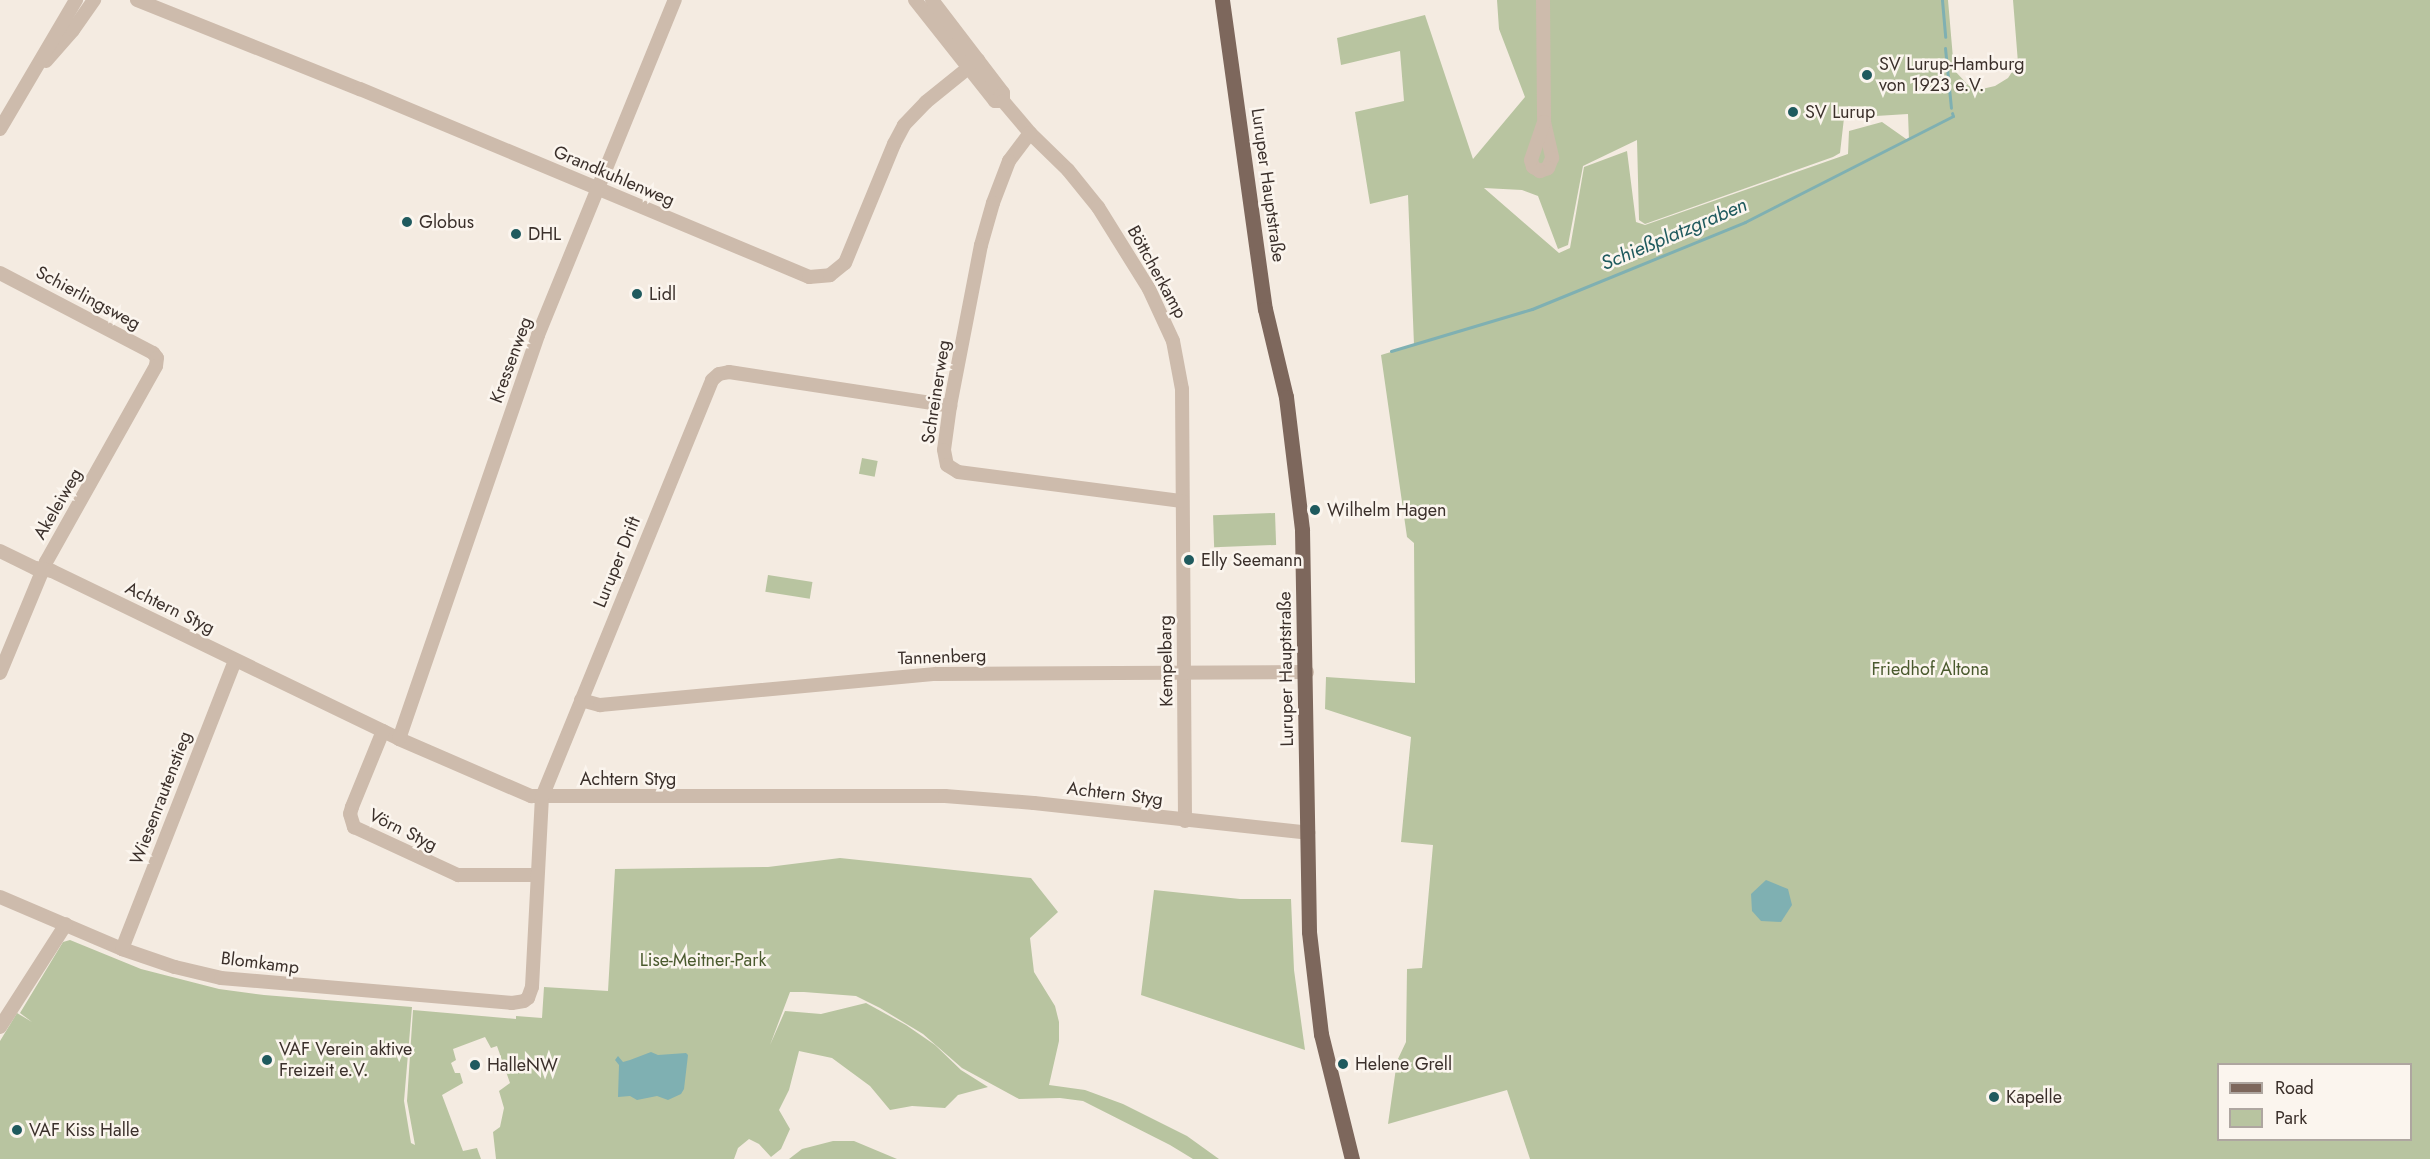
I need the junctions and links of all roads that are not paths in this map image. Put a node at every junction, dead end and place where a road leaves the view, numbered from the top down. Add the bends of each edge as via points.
1 (76, 0) edge
2 (94, 0) edge
3 (137, 0) edge
4 (675, 0) edge
5 (915, 0) edge
6 (932, 0) edge
7 (1222, 0) edge
8 (1544, 0) edge
9 (973, 64) junction
10 (30, 78) junction
11 (1545, 122) dead end
12 (0, 129) edge
13 (1030, 133) junction
14 (598, 190) junction
15 (0, 273) edge
16 (157, 358) joint
17 (950, 406) junction
18 (1182, 501) junction
19 (0, 551) edge
20 (43, 569) junction
21 (235, 660) junction
22 (1307, 672) junction
23 (0, 673) edge
24 (1185, 673) junction
25 (580, 700) junction
26 (383, 731) junction
27 (399, 739) junction
28 (542, 797) junction
29 (1185, 821) junction
30 (1308, 833) junction
31 (537, 876) junction
32 (0, 897) edge
33 (66, 924) junction
34 (122, 949) junction
35 (528, 998) joint
36 (0, 1027) edge
37 (1352, 1159) edge

1 - 10 street
2 - 10 street
3 - 14 street, Grandkuhlenweg
4 - 14 street, Kressenweg
5 - 9 street, Böttcherkamp
6 - 9 street, Böttcherkamp
7 - 22 main road, Luruper Hauptstraße via 1265,309 1290,423 1302,530
8 - 11 street
9 - 13 street, Böttcherkamp via 1003,93 1003,101
9 - 14 street, Grandkuhlenweg via 904,125 850,254 830,275 800,275
10 - 12 street
13 - 17 street, Schreinerweg via 1009,161 987,224
13 - 18 street, Böttcherkamp via 1098,207 1162,312 1180,372
14 - 27 street, Kressenweg via 538,335
15 - 16 street, Schierlingsweg
16 - 20 street, Akeleiweg
17 - 18 street, Schreinerweg via 945,460 951,470
17 - 25 street, Luruper Drift via 729,372 715,376
18 - 24 street, Kempelbarg
19 - 20 street, Achtern Styg
20 - 21 street, Achtern Styg
20 - 23 street, Akeleiweg
21 - 26 street, Achtern Styg
21 - 34 street, Wiesenrautenstieg
22 - 24 street, Tannenberg
22 - 30 main road, Luruper Hauptstraße
24 - 25 street, Tannenberg via 936,674 600,705
24 - 29 street, Kempelbarg
25 - 28 street, Luruper Drift
26 - 27 street, Achtern Styg
26 - 31 street, Vörn Styg via 352,807 354,827 458,875
27 - 28 street, Achtern Styg via 524,794
28 - 29 street, Achtern Styg via 945,796
28 - 31 street, Luruper Drift
29 - 30 street, Achtern Styg
30 - 37 main road, Luruper Hauptstraße via 1309,932 1315,995 1328,1070
31 - 35 street, Luruper Drift via 532,987
32 - 33 street, Blomkamp
33 - 34 street, Blomkamp
33 - 36 street
34 - 35 street, Blomkamp via 184,969 254,982 512,1003

